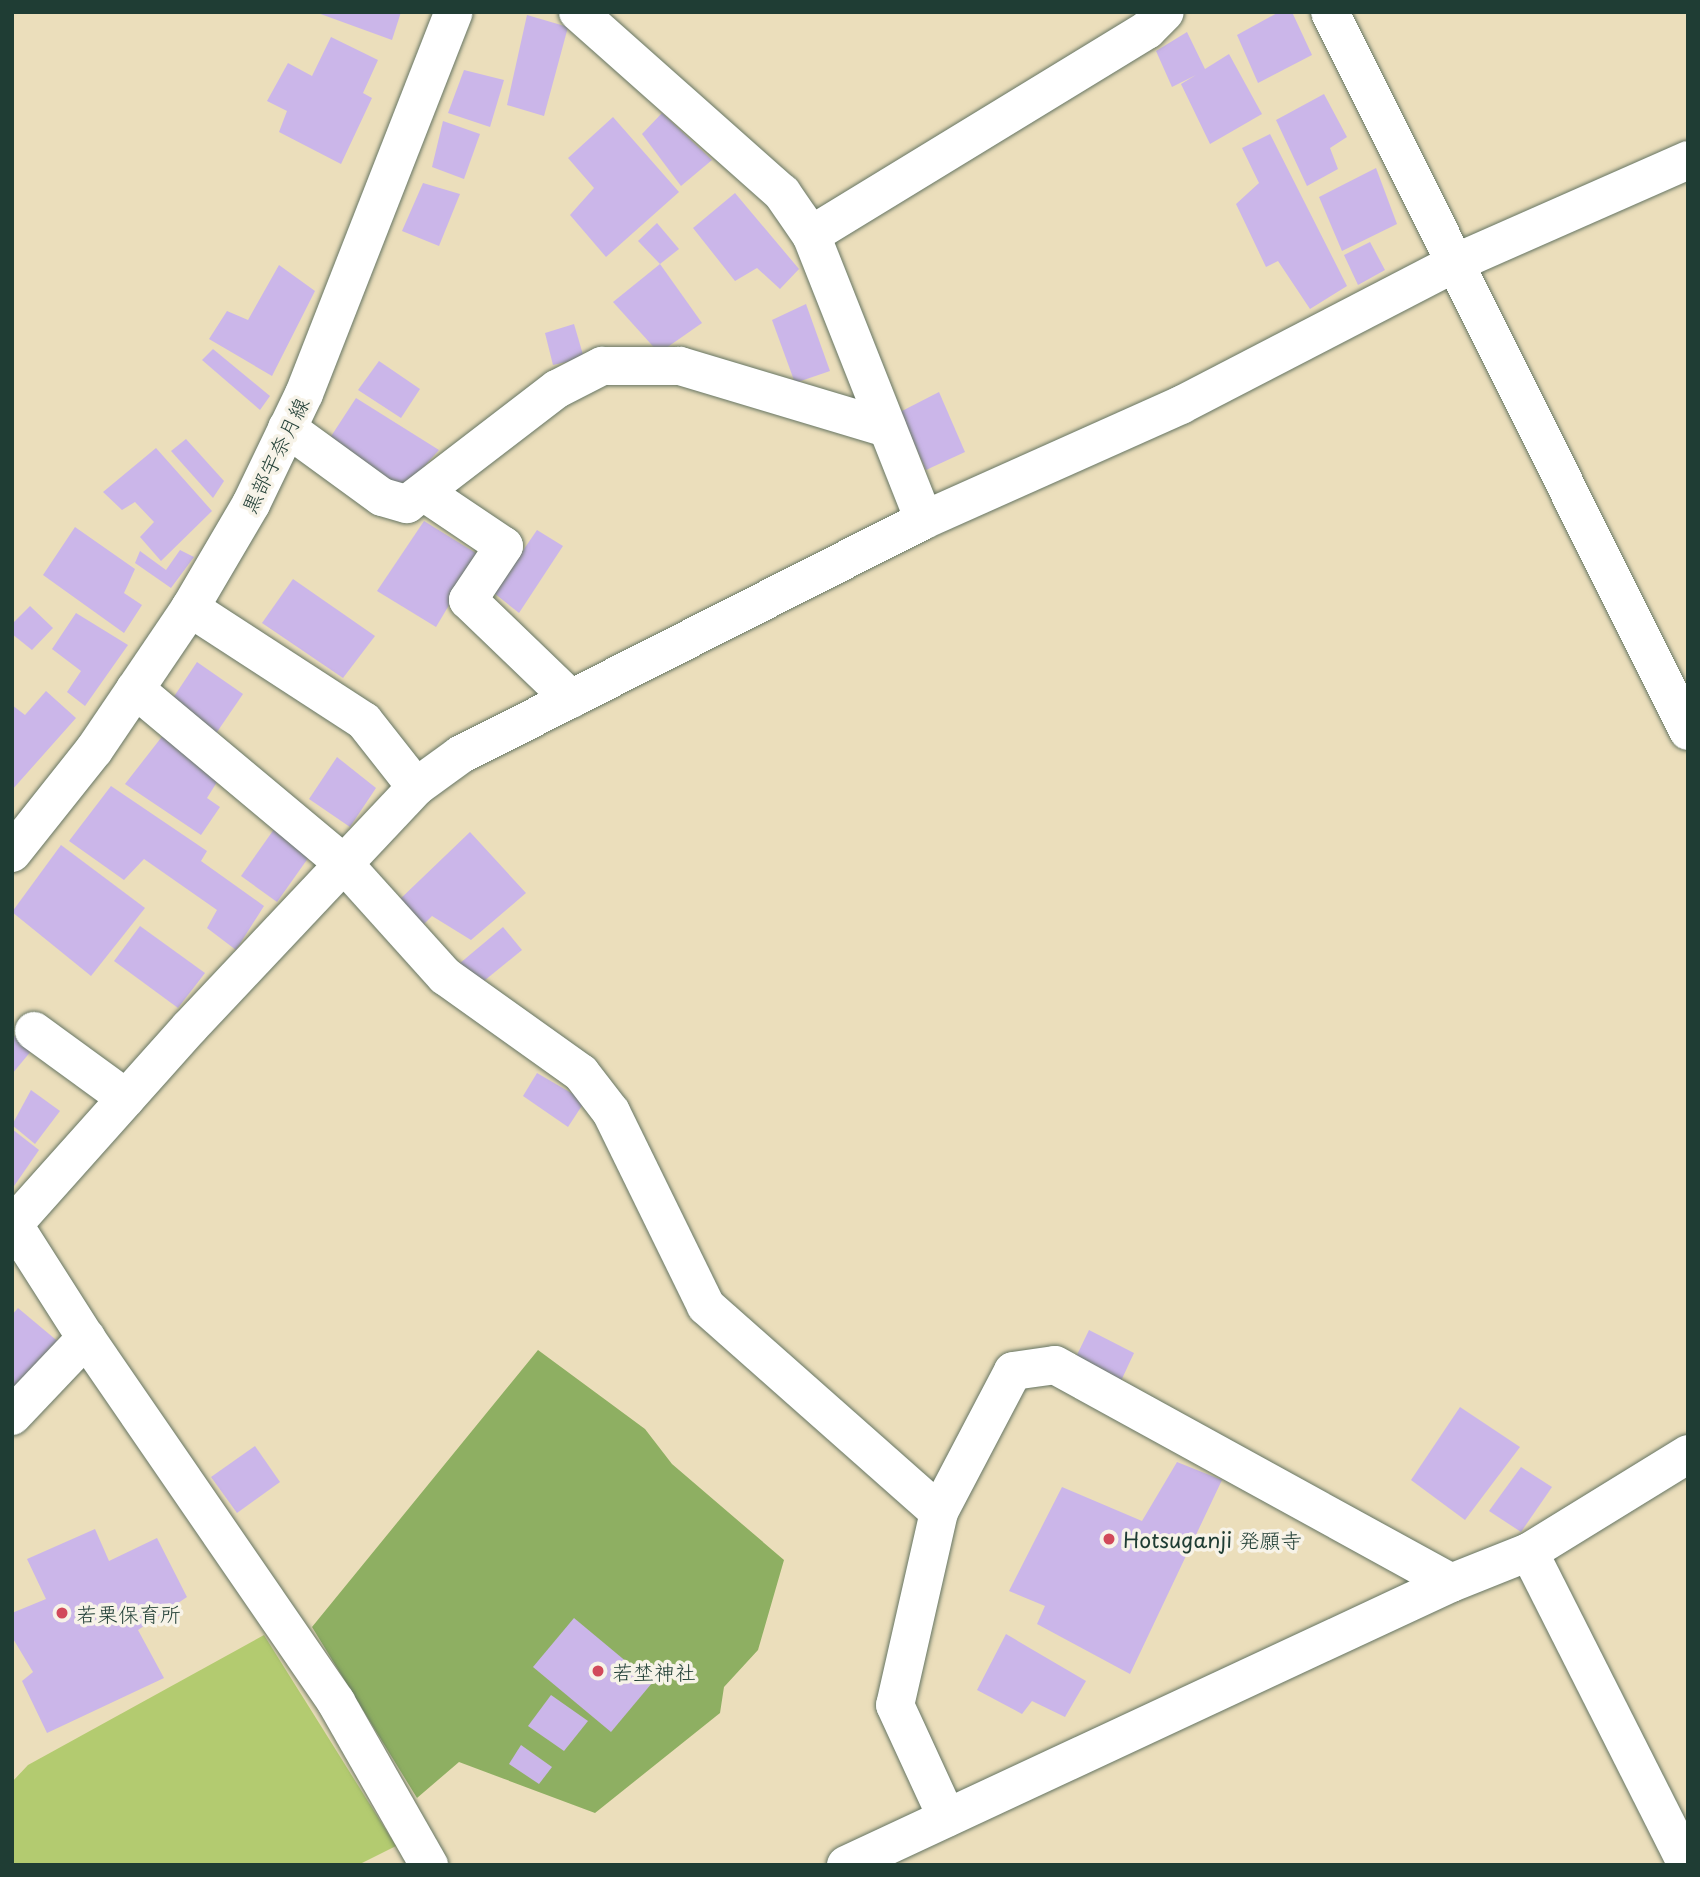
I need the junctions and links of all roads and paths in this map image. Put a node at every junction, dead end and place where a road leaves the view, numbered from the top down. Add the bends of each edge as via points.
1 (454, 12) edge
2 (578, 12) edge
3 (1165, 12) edge
4 (1330, 12) edge
5 (1688, 160) edge
6 (811, 235) junction
7 (1455, 263) junction
8 (288, 428) junction
9 (887, 428) junction
10 (425, 492) junction
11 (924, 520) junction
12 (190, 608) junction
13 (135, 689) junction
14 (571, 699) junction
15 (1688, 731) edge
16 (416, 787) junction
17 (12, 853) edge
18 (344, 864) junction
19 (34, 1031) dead end
20 (126, 1098) junction
21 (13, 1224) edge
22 (86, 1338) junction
23 (12, 1416) edge
24 (1686, 1459) edge
25 (939, 1512) junction
26 (1529, 1552) junction
27 (1451, 1583) junction
28 (947, 1818) junction
29 (429, 1865) edge
30 (846, 1865) edge
31 (1687, 1865) edge

1 - 8 street, 黒部宇奈月線
2 - 6 street via 782,193
3 - 6 street via 1147,30
4 - 7 street
5 - 7 street
6 - 9 street
7 - 11 street via 1181,405
7 - 15 street
8 - 10 street via 382,497 407,504
8 - 12 street, 黒部宇奈月線 via 251,504
9 - 10 street via 680,366 602,366 557,389
9 - 11 street
10 - 14 street via 504,546 468,600
11 - 14 street
12 - 13 street, 黒部宇奈月線
12 - 16 street via 364,721
13 - 17 street, 黒部宇奈月線 via 94,750
13 - 18 street
14 - 16 street via 460,755
16 - 18 street
18 - 20 street
18 - 25 street via 444,976 581,1073 611,1112 706,1306
19 - 20 street
20 - 21 street
21 - 22 street
22 - 23 street
22 - 29 street via 336,1702
24 - 26 street
25 - 27 street via 1013,1371 1055,1365
25 - 28 street via 895,1705
26 - 27 street
26 - 31 street
27 - 28 street
28 - 30 street

